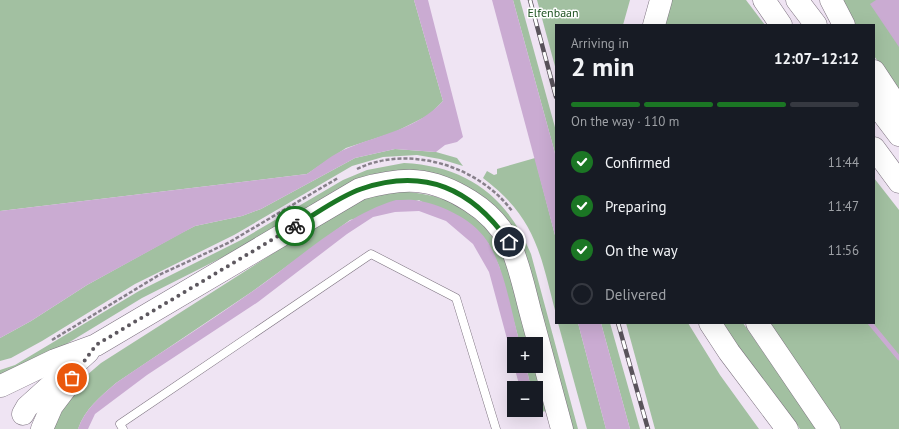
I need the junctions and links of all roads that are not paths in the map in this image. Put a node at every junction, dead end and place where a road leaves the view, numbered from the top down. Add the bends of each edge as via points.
1 (661, 0) edge
2 (764, 0) edge
3 (797, 0) edge
4 (831, 0) edge
5 (654, 24) edge
6 (780, 24) edge
7 (815, 24) edge
8 (843, 24) edge
9 (875, 73) edge
10 (875, 103) edge
11 (899, 109) edge
12 (899, 135) edge
13 (875, 149) edge
14 (875, 163) edge
15 (899, 182) edge
16 (899, 189) edge
17 (711, 324) edge
18 (758, 324) edge
19 (96, 345) junction
20 (3, 392) edge
21 (23, 421) edge
22 (42, 429) edge
23 (123, 429) edge
24 (496, 429) edge
25 (561, 429) edge
26 (787, 429) edge
27 (829, 429) edge

1 - 5 main road
2 - 6 main road
3 - 7 main road
4 - 8 main road
9 - 11 main road
10 - 12 main road
13 - 15 main road
14 - 16 main road
17 - 26 main road
18 - 27 main road
19 - 20 main road via 55,360
19 - 21 main road via 27,407
19 - 22 main road via 52,406
19 - 25 main road via 360,189 384,182 427,182 443,186 481,208 509,242
20 - 21 main road
23 - 24 lane via 120,424 371,254 456,298

